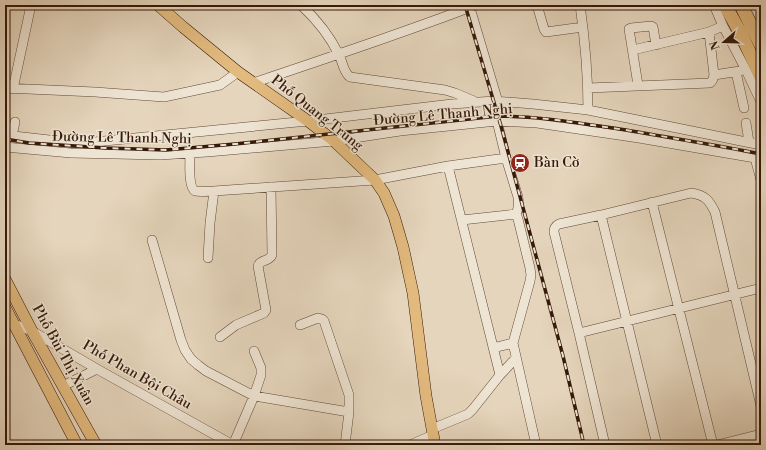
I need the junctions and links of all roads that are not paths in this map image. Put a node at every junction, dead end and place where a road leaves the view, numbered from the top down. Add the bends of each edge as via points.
1 (31, 5) edge
2 (158, 5) edge
3 (301, 5) edge
4 (537, 5) edge
5 (580, 5) edge
6 (714, 5) edge
7 (725, 5) edge
8 (741, 5) edge
9 (467, 7) edge
10 (723, 26) junction
11 (583, 27) junction
12 (709, 32) junction
13 (656, 45) junction
14 (761, 45) edge
15 (633, 50) junction
16 (339, 54) junction
17 (746, 70) junction
18 (238, 72) junction
19 (736, 72) junction
20 (714, 75) junction
21 (761, 77) edge
22 (253, 83) junction
23 (638, 85) junction
24 (9, 88) edge
25 (588, 88) junction
26 (476, 102) junction
27 (498, 102) junction
28 (761, 102) edge
29 (744, 108) dead end
30 (588, 110) junction
31 (308, 121) junction
32 (497, 121) junction
33 (14, 122) dead end
34 (746, 123) dead end
35 (8, 135) edge
36 (334, 141) junction
37 (749, 142) junction
38 (761, 145) edge
39 (5, 147) edge
40 (190, 153) junction
41 (506, 158) junction
42 (759, 161) edge
43 (448, 166) junction
44 (375, 180) junction
45 (761, 180) edge
46 (271, 187) junction
47 (214, 191) junction
48 (652, 202) junction
49 (516, 214) junction
50 (601, 215) junction
51 (462, 220) junction
52 (152, 240) dead end
53 (208, 258) dead end
54 (5, 279) edge
55 (761, 288) edge
56 (734, 294) junction
57 (5, 307) edge
58 (679, 308) junction
59 (627, 321) junction
60 (10, 322) edge
61 (300, 325) dead end
62 (32, 331) junction
63 (579, 333) junction
64 (220, 337) dead end
65 (513, 343) junction
66 (493, 348) junction
67 (254, 351) dead end
68 (516, 358) junction
69 (98, 369) junction
70 (500, 375) junction
71 (63, 386) junction
72 (254, 396) junction
73 (761, 406) edge
74 (349, 412) junction
75 (761, 434) edge
76 (434, 436) edge
77 (77, 445) edge
78 (96, 445) edge
79 (233, 445) edge
80 (345, 445) edge
81 (410, 445) edge
82 (536, 445) edge
83 (605, 445) edge
84 (657, 445) edge
85 (713, 445) edge
86 (717, 445) edge

1 - 24 street
2 - 18 main road, Phố Quang Trung
3 - 16 street via 325,32
4 - 11 street via 546,32
5 - 11 street
6 - 10 street
7 - 21 highway
8 - 14 highway
9 - 16 street via 424,25
9 - 27 street
10 - 12 street
10 - 17 street
11 - 25 street
12 - 13 street
12 - 20 street
13 - 15 street
13 - 15 street via 652,26 631,28 629,30
15 - 23 street
16 - 22 street
16 - 26 street via 345,72 350,77 445,90
17 - 19 street
17 - 28 street
18 - 22 main road, Phố Quang Trung
18 - 24 street via 220,85 164,97
19 - 20 street
19 - 29 street
20 - 23 street via 710,83
22 - 31 main road, Phố Quang Trung
23 - 25 street
25 - 30 street
26 - 27 street
26 - 31 street
27 - 30 street
30 - 37 street
31 - 35 street via 84,143
31 - 36 main road, Phố Quang Trung
32 - 36 street, Đường Lê Thanh Nghị
32 - 41 street
32 - 42 street, Đường Lê Thanh Nghị via 545,124 639,138
33 - 35 street
34 - 37 street
36 - 40 street, Đường Lê Thanh Nghị
36 - 44 main road, Phố Quang Trung
37 - 38 street
39 - 40 street, Đường Lê Thanh Nghị via 71,154
40 - 47 street via 191,187 196,191
41 - 43 street
41 - 49 street via 518,197
42 - 45 street
43 - 44 street
43 - 51 street
44 - 46 street
44 - 76 main road, Phố Quang Trung via 394,216 412,285 426,396
46 - 47 street
46 - 64 street via 272,255 258,266 266,310 236,325
47 - 53 street
48 - 50 street
48 - 56 street via 691,193 706,198 715,212
48 - 58 street
49 - 51 street
49 - 65 street via 531,274
50 - 59 street
50 - 63 street via 559,224 554,228
51 - 66 street
52 - 72 street via 185,350 191,359 206,371
54 - 62 main road, Phố Bùi Thị Xuân
55 - 56 street
56 - 58 street
56 - 73 street
57 - 60 main road
58 - 59 street
58 - 85 street
59 - 63 street
59 - 84 street
60 - 62 street, Phố Phan Bội Châu
60 - 77 main road
61 - 74 street via 318,318 324,320 347,388
62 - 69 street, Phố Phan Bội Châu
62 - 71 main road, Phố Bùi Thị Xuân
63 - 83 street
65 - 66 street
65 - 68 street
66 - 70 street
67 - 72 street via 261,368
68 - 70 street
68 - 82 street
69 - 71 street
69 - 79 street, Phố Phan Bội Châu
70 - 76 street via 468,414
71 - 78 main road, Phố Bùi Thị Xuân
72 - 74 street
72 - 79 street
74 - 80 street
75 - 86 street
76 - 81 street

